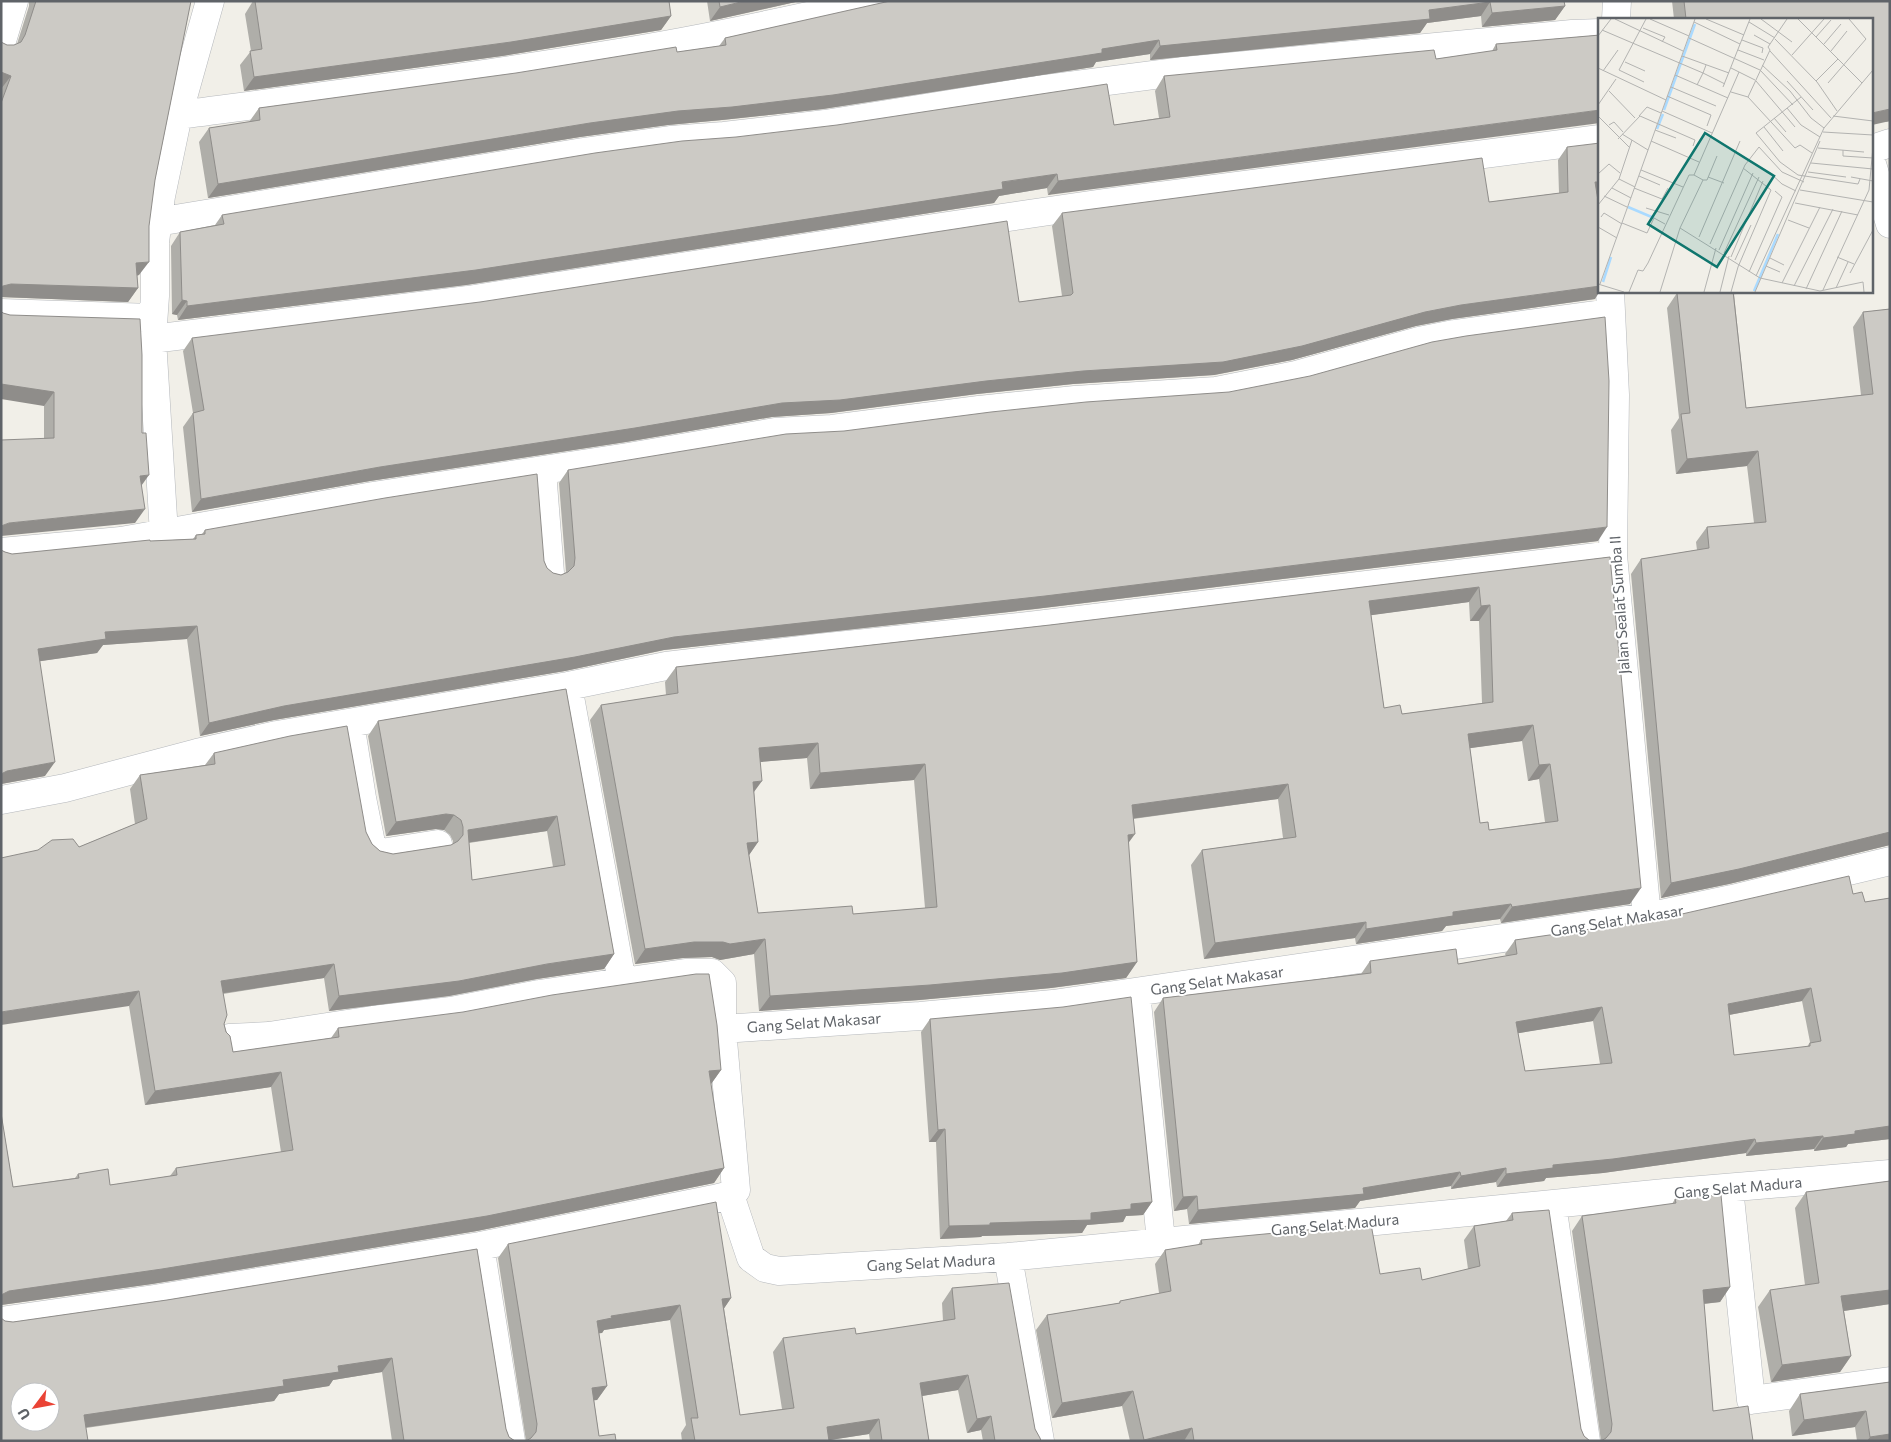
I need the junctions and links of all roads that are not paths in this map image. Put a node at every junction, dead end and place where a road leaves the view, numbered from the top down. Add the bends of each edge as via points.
1 (14, 1) edge
2 (210, 1) edge
3 (875, 1) edge
4 (1617, 1) edge
5 (1616, 18) edge
6 (1598, 33) edge
7 (1, 44) edge
8 (178, 115) junction
9 (1598, 139) edge
10 (1890, 143) edge
11 (1874, 148) edge
12 (1874, 171) edge
13 (157, 222) junction
14 (1890, 224) edge
15 (1610, 302) edge
16 (1, 313) edge
17 (152, 329) junction
18 (542, 471) junction
19 (164, 534) junction
20 (1, 552) edge
21 (1614, 556) junction
22 (550, 573) edge
23 (568, 686) junction
24 (350, 723) junction
25 (1, 800) edge
26 (438, 844) dead end
27 (1890, 861) edge
28 (1647, 917) junction
29 (622, 982) junction
30 (1136, 992) junction
31 (722, 1029) junction
32 (229, 1038) edge
33 (1890, 1174) edge
34 (1729, 1188) junction
35 (722, 1197) junction
36 (1552, 1204) junction
37 (1161, 1241) junction
38 (480, 1246) junction
39 (1008, 1257) junction
40 (1, 1321) edge
41 (1890, 1381) edge
42 (510, 1441) edge
43 (1040, 1441) edge
44 (1586, 1441) edge

1 - 7 street
2 - 8 street
3 - 8 street via 776,24 604,56
4 - 5 street
6 - 13 street via 1174,72 825,124 584,152
8 - 13 street
9 - 17 street via 1094,205 468,300
10 - 11 street
12 - 14 street
13 - 17 street
15 - 18 street via 1419,341 1296,375 1216,391 1075,400 832,429 775,432
15 - 21 street, Jalan Sealat Sumba II via 1615,395
16 - 17 street
17 - 19 street
18 - 19 street via 373,496
18 - 22 street
19 - 20 street via 99,544
21 - 23 street via 666,666
21 - 28 street, Jalan Sealat Sumba II
23 - 24 street
23 - 29 street
24 - 25 street via 277,735 64,788
24 - 26 street via 362,798 375,851 381,853
27 - 28 street, Gang Selat Makasar
28 - 30 street, Gang Selat Makasar
29 - 31 street via 685,973 712,973 722,983
29 - 32 street via 451,1011 269,1036
30 - 31 street, Gang Selat Makasar via 1024,1007
30 - 37 street
31 - 35 street via 736,1190
33 - 34 street, Gang Selat Madura
34 - 36 street, Gang Selat Madura
34 - 41 street via 1751,1400
35 - 38 street
35 - 39 street, Gang Selat Madura via 750,1258 779,1272
36 - 37 street, Gang Selat Madura
36 - 44 street
37 - 39 street, Gang Selat Madura
38 - 40 street
38 - 42 street
39 - 43 street

